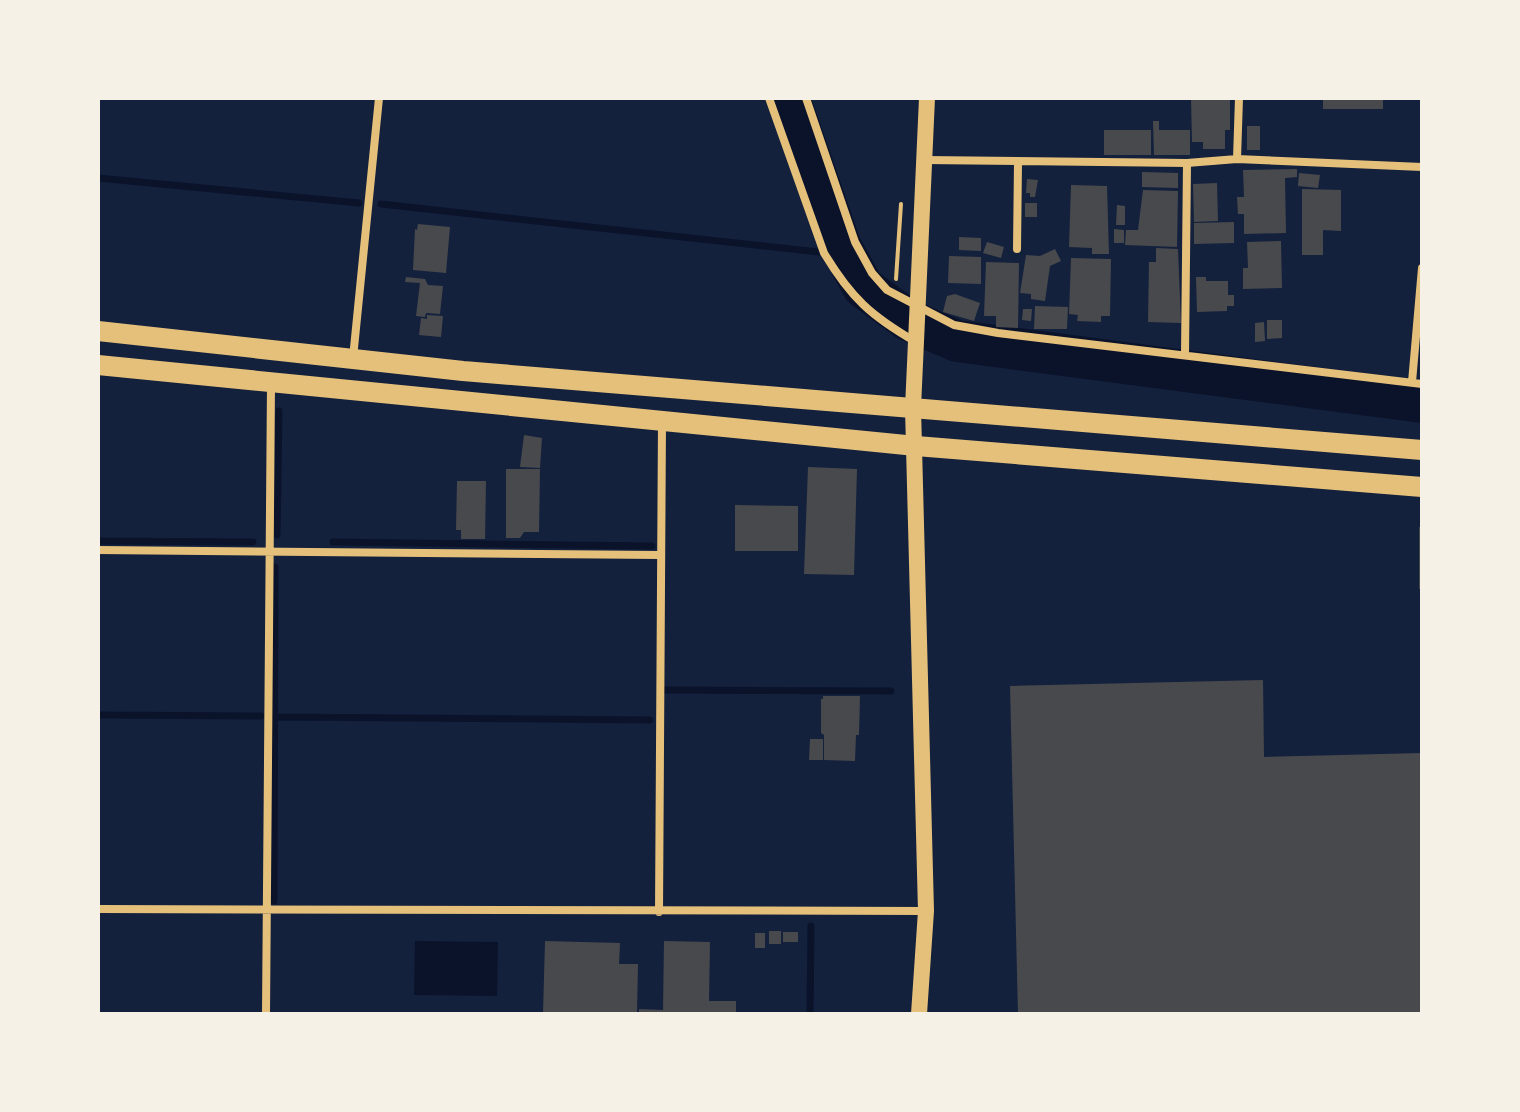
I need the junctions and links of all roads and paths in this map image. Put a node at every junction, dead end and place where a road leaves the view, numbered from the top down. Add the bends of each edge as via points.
1 (379, 98) edge
2 (769, 98) edge
3 (806, 98) edge
4 (927, 98) edge
5 (1239, 98) edge
6 (1237, 159) junction
7 (925, 160) junction
8 (1018, 162) junction
9 (1187, 163) junction
10 (1422, 167) edge
11 (1017, 249) dead end
12 (1422, 268) edge
13 (919, 310) junction
14 (98, 331) edge
15 (917, 339) junction
16 (1185, 355) junction
17 (353, 359) junction
18 (98, 365) edge
19 (1412, 382) junction
20 (271, 384) junction
21 (1422, 384) edge
22 (913, 408) junction
23 (662, 421) junction
24 (916, 446) junction
25 (1422, 450) edge
26 (1422, 487) edge
27 (98, 550) edge
28 (270, 551) junction
29 (660, 555) junction
30 (98, 909) edge
31 (267, 911) junction
32 (926, 911) junction
33 (659, 912) junction
34 (266, 1014) edge
35 (919, 1014) edge

1 - 17 street
2 - 15 street via 824,253 838,276 881,322
3 - 13 street via 855,242 887,290
4 - 7 main road
5 - 6 street
6 - 9 street
6 - 10 street
7 - 8 street
7 - 13 main road
8 - 9 street
8 - 11 street
9 - 16 street
12 - 19 street
13 - 15 main road
13 - 16 street via 954,325 998,333
14 - 17 main road
15 - 22 main road
16 - 19 street
17 - 22 main road
18 - 20 main road
19 - 21 street
20 - 23 main road
20 - 28 street
22 - 24 main road
22 - 25 main road
23 - 24 main road
23 - 29 street
24 - 26 main road
24 - 32 main road
27 - 28 street
28 - 29 street
28 - 31 street
29 - 33 street
30 - 31 street
31 - 33 street
31 - 34 street
32 - 33 street
32 - 35 main road

